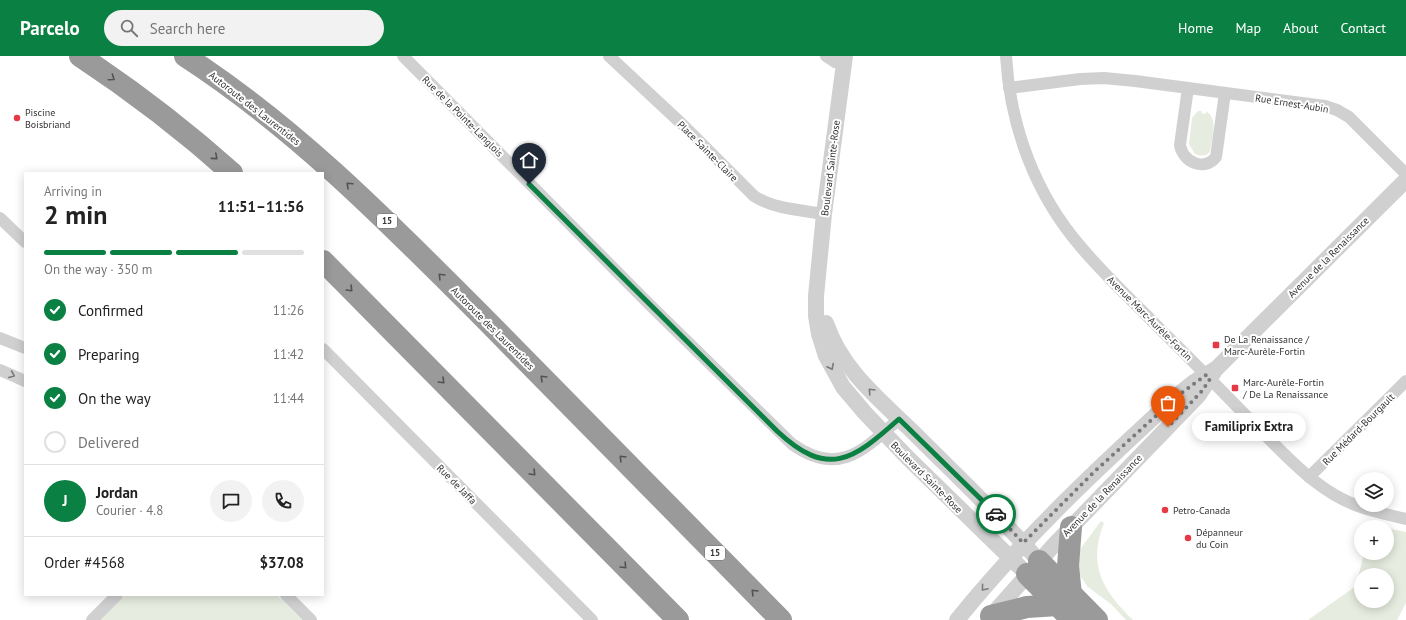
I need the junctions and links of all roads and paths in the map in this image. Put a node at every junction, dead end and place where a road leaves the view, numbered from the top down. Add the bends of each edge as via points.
1 (80, 56) edge
2 (186, 56) edge
3 (403, 56) edge
4 (609, 56) edge
5 (826, 56) edge
6 (1006, 56) edge
7 (844, 60) edge
8 (1009, 88) junction
9 (1188, 88) junction
10 (1225, 93) junction
11 (231, 172) edge
12 (1406, 174) edge
13 (1406, 180) edge
14 (824, 214) junction
15 (0, 218) edge
16 (24, 241) edge
17 (324, 262) edge
18 (818, 280) junction
19 (0, 338) edge
20 (24, 348) edge
21 (324, 350) edge
22 (0, 370) edge
23 (1211, 374) junction
24 (24, 380) edge
25 (1406, 381) edge
26 (899, 419) junction
27 (884, 432) junction
28 (1309, 477) junction
29 (1406, 519) edge
30 (1071, 527) junction
31 (1017, 550) junction
32 (1033, 568) junction
33 (116, 596) edge
34 (290, 597) edge
35 (1067, 607) edge
36 (989, 618) edge
37 (92, 620) edge
38 (311, 620) edge
39 (592, 620) edge
40 (678, 620) edge
41 (781, 620) edge
42 (958, 620) edge
43 (1096, 620) edge

1 -> 11 highway via 164,116
41 -> 2 highway, Autoroute des Laurentides / 15 via 361,197 313,153 250,102
3 - 27 street, Rue de la Pointe-Langlois via 792,444 816,458 833,460 857,452
4 - 14 street, Place Sainte-Claire via 754,196 782,207
5 - 7 street via 835,62
6 - 8 street, Avenue Marc-Aurèle-Fortin
7 - 14 street, Boulevard Sainte-Rose
8 - 9 street, Rue Ernest-Aubin via 1104,78
8 - 23 street, Avenue Marc-Aurèle-Fortin via 1016,123 1027,157 1058,217 1089,256
9 - 10 street, Rue Ernest-Aubin
9 - 10 street via 1180,145 1182,151 1193,162 1200,165 1211,162 1216,157
10 - 12 street, Rue Ernest-Aubin via 1325,106 1337,110 1354,122
13 - 23 street, Avenue de la Renaissance
14 - 18 street, Boulevard Sainte-Rose
15 - 16 street
17 -> 40 highway
26 -> 18 street, Boulevard Sainte-Rose via 848,366 836,348 821,307
18 -> 27 street, Boulevard Sainte-Rose via 816,316 826,356 843,387
19 - 20 street
21 - 39 street, Rue de Jaffa
22 -> 24 street
23 - 28 street, Avenue Marc-Aurèle-Fortin via 1276,446
23 - 30 street, Avenue de la Renaissance via 1198,396
23 - 31 street, Avenue de la Renaissance via 1180,394 1102,465
25 - 28 street, Rue Médard-Bourgault
26 - 27 street, Rue de la Pointe-Langlois
26 - 31 street, Boulevard Sainte-Rose via 989,506
27 - 31 street, Boulevard Sainte-Rose via 908,458
28 - 29 street, Avenue Marc-Aurèle-Fortin via 1351,503
30 - 32 street, Avenue de la Renaissance
30 - 35 highway
31 - 32 street, Boulevard Sainte-Rose
31 -> 42 street
32 - 35 highway
32 - 36 street
33 - 37 street
34 - 38 street
35 - 36 highway via 1027,607
35 - 43 highway

